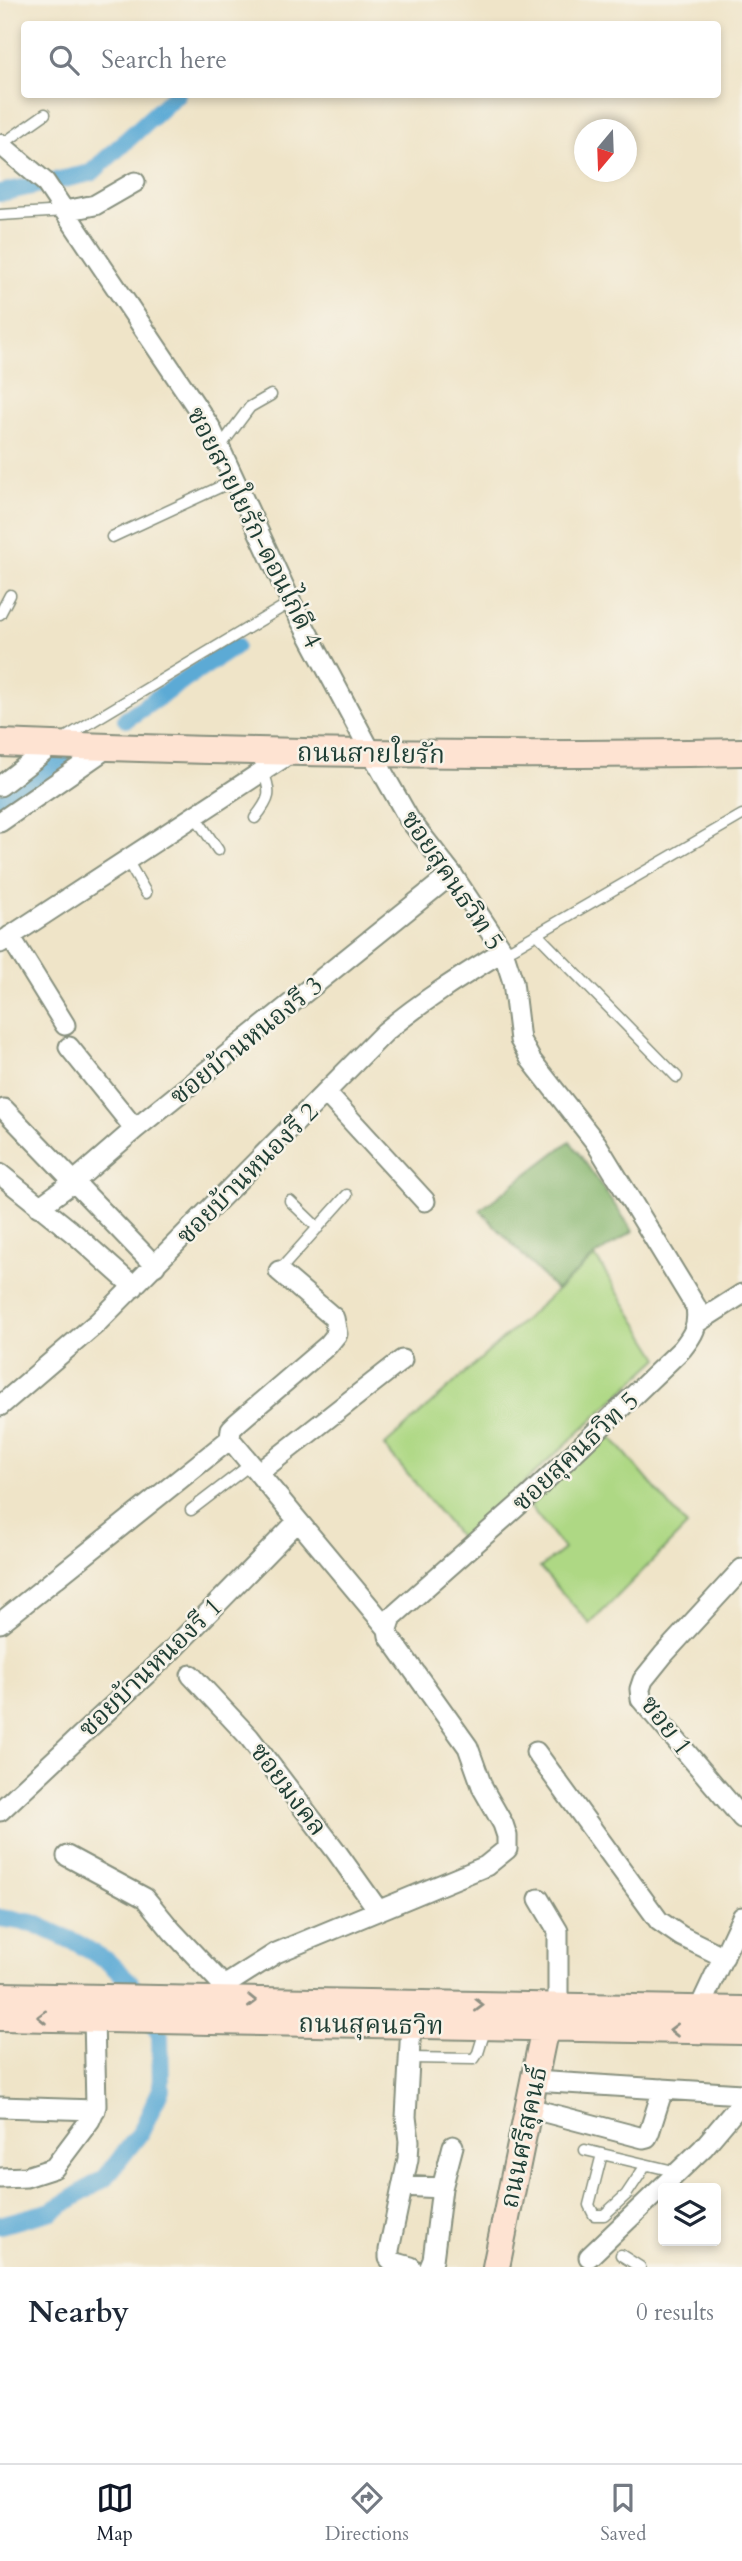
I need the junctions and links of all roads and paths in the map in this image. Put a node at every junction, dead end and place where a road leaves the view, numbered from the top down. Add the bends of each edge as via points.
1 (45, 114) dead end
2 (1, 144) edge
3 (135, 182) dead end
4 (65, 211) junction
5 (0, 215) edge
6 (271, 395) dead end
7 (220, 447) junction
8 (235, 480) junction
9 (113, 537) dead end
10 (10, 595) dead end
11 (291, 602) junction
12 (0, 614) edge
13 (0, 743) edge
14 (53, 745) junction
15 (110, 746) junction
16 (292, 752) junction
17 (371, 752) junction
18 (742, 752) edge
19 (263, 771) junction
20 (0, 786) edge
21 (742, 815) edge
22 (195, 816) junction
23 (255, 818) dead end
24 (0, 822) edge
25 (218, 850) dead end
26 (127, 860) junction
27 (452, 874) junction
28 (146, 893) dead end
29 (537, 934) junction
30 (5, 939) edge
31 (503, 951) junction
32 (65, 1025) dead end
33 (69, 1047) dead end
34 (677, 1077) dead end
35 (326, 1093) junction
36 (4, 1109) dead end
37 (135, 1129) junction
38 (0, 1174) edge
39 (75, 1181) junction
40 (347, 1195) dead end
41 (290, 1201) dead end
42 (425, 1201) dead end
43 (39, 1207) junction
44 (318, 1228) junction
45 (155, 1266) junction
46 (279, 1271) joint
47 (134, 1287) junction
48 (742, 1294) edge
49 (698, 1322) junction
50 (402, 1360) dead end
51 (0, 1406) edge
52 (230, 1439) junction
53 (255, 1469) junction
54 (191, 1510) dead end
55 (298, 1521) junction
56 (742, 1569) edge
57 (0, 1622) edge
58 (388, 1629) junction
59 (191, 1675) dead end
60 (537, 1752) dead end
61 (0, 1811) edge
62 (742, 1818) edge
63 (66, 1856) dead end
64 (539, 1899) dead end
65 (377, 1910) junction
66 (742, 1917) edge
67 (724, 1957) junction
68 (220, 1993) junction
69 (0, 1996) edge
70 (129, 2009) junction
71 (698, 2009) junction
72 (161, 2010) junction
73 (550, 2014) junction
74 (741, 2014) edge
75 (0, 2017) edge
76 (94, 2018) junction
77 (411, 2025) junction
78 (486, 2026) junction
79 (409, 2058) junction
80 (534, 2081) junction
81 (663, 2089) junction
82 (741, 2103) edge
83 (0, 2107) edge
84 (529, 2108) junction
85 (95, 2110) junction
86 (453, 2146) dead end
87 (585, 2150) dead end
88 (602, 2154) junction
89 (646, 2165) junction
90 (678, 2172) junction
91 (0, 2178) edge
92 (402, 2186) junction
93 (442, 2188) junction
94 (621, 2255) dead end
95 (589, 2257) dead end
96 (411, 2267) edge
97 (430, 2267) edge
98 (496, 2267) edge
99 (640, 2267) edge

1 - 2 lane
2 - 4 street, ซอยสายใยรัก-ดอนไก่ดี 4 via 48,187
3 - 4 street via 101,202
4 - 5 lane
4 - 7 street, ซอยสายใยรัก-ดอนไก่ดี 4
6 - 7 lane via 250,407
7 - 8 street, ซอยสายใยรัก-ดอนไก่ดี 4
8 - 9 lane
8 - 11 street, ซอยสายใยรัก-ดอนไก่ดี 4
10 - 12 lane
11 - 14 lane
11 - 17 street, ซอยสายใยรัก-ดอนไก่ดี 4
13 - 14 main road, ถนนสายใยรัก
14 - 15 main road, ถนนสายใยรัก
14 - 20 street
15 - 16 main road, ถนนสายใยรัก
15 - 24 street
16 - 17 main road, ถนนสายใยรัก
16 - 19 street
17 - 18 main road, ถนนสายใยรัก via 553,756
17 - 27 street, ซอยสุคนธวิท 5 via 409,819
19 - 22 street
19 - 23 lane via 270,791
21 - 29 lane
22 - 25 lane
22 - 26 street
26 - 28 lane
26 - 30 street
27 - 31 street, ซอยสุคนธวิท 5
27 - 37 street, ซอยบ้านหนองรี 3
29 - 31 lane
29 - 34 lane
30 - 32 street
31 - 35 street, ซอยบ้านหนองรี 2 via 415,1007
31 - 49 street, ซอยสุคนธวิท 5 via 513,982 520,1040 596,1143 696,1307
33 - 37 street
35 - 42 street
35 - 45 street, ซอยบ้านหนองรี 2
36 - 39 street
37 - 39 street, ซอยบ้านหนองรี 3
38 - 43 street
39 - 43 street, ซอยบ้านหนองรี 3
39 - 45 street
40 - 44 lane
41 - 44 lane
43 - 47 street
44 - 46 lane
45 - 47 street, ซอยบ้านหนองรี 2
46 - 52 street via 334,1318 337,1334 237,1423
47 - 51 street, ซอยบ้านหนองรี 2
48 - 49 street
49 - 58 street, ซอยสุคนธวิท 5 via 682,1349 530,1495 392,1618
50 - 53 street
52 - 53 street
52 - 57 street
53 - 54 lane
53 - 55 street
55 - 58 street
55 - 61 street, ซอยบ้านหนองรี 1 via 168,1654
56 - 62 street, ซอย 1 via 664,1654 640,1689 641,1699
58 - 65 street via 468,1747 507,1836 507,1849 486,1866
59 - 65 street, ซอยมงคล via 249,1737
60 - 67 street via 659,1922
63 - 68 street via 145,1898
64 - 73 street via 558,1931
65 - 68 street via 276,1954
66 - 67 street
67 - 71 street
68 - 72 main road, ถนนสุคนธวิท
68 -> 73 main road, ถนนสุคนธวิท
69 - 70 main road, ถนนสุคนธวิท
70 - 72 main road, ถนนสุคนธวิท
70 - 76 main road, ถนนสุคนธวิท
71 - 73 main road, ถนนสุคนธวิท
71 - 74 main road, ถนนสุคนธวิท
72 - 77 main road, ถนนสุคนธวิท
74 -> 73 main road, ถนนสุคนธวิท
73 - 78 main road, ถนนสุคนธวิท
73 - 80 main road, ถนนศรีสุคนธ์
76 -> 75 main road, ถนนสุคนธวิท
76 - 85 street
77 - 78 main road, ถนนสุคนธวิท
77 - 79 street
78 - 79 lane via 474,2059
79 - 92 street via 409,2150
80 - 81 street
80 - 84 main road, ถนนศรีสุคนธ์
81 - 82 street
81 - 84 street via 649,2133 643,2138
82 - 90 street
83 - 85 street
84 - 98 main road, ถนนศรีสุคนธ์
85 - 91 street via 54,2168 26,2178
86 - 93 street
87 - 88 lane
88 - 89 lane
88 - 89 lane via 589,2204 594,2215 604,2215 626,2195
89 - 90 lane
90 - 95 street
92 - 93 street
92 - 96 street via 388,2250 393,2262
93 - 97 street
94 - 99 lane

